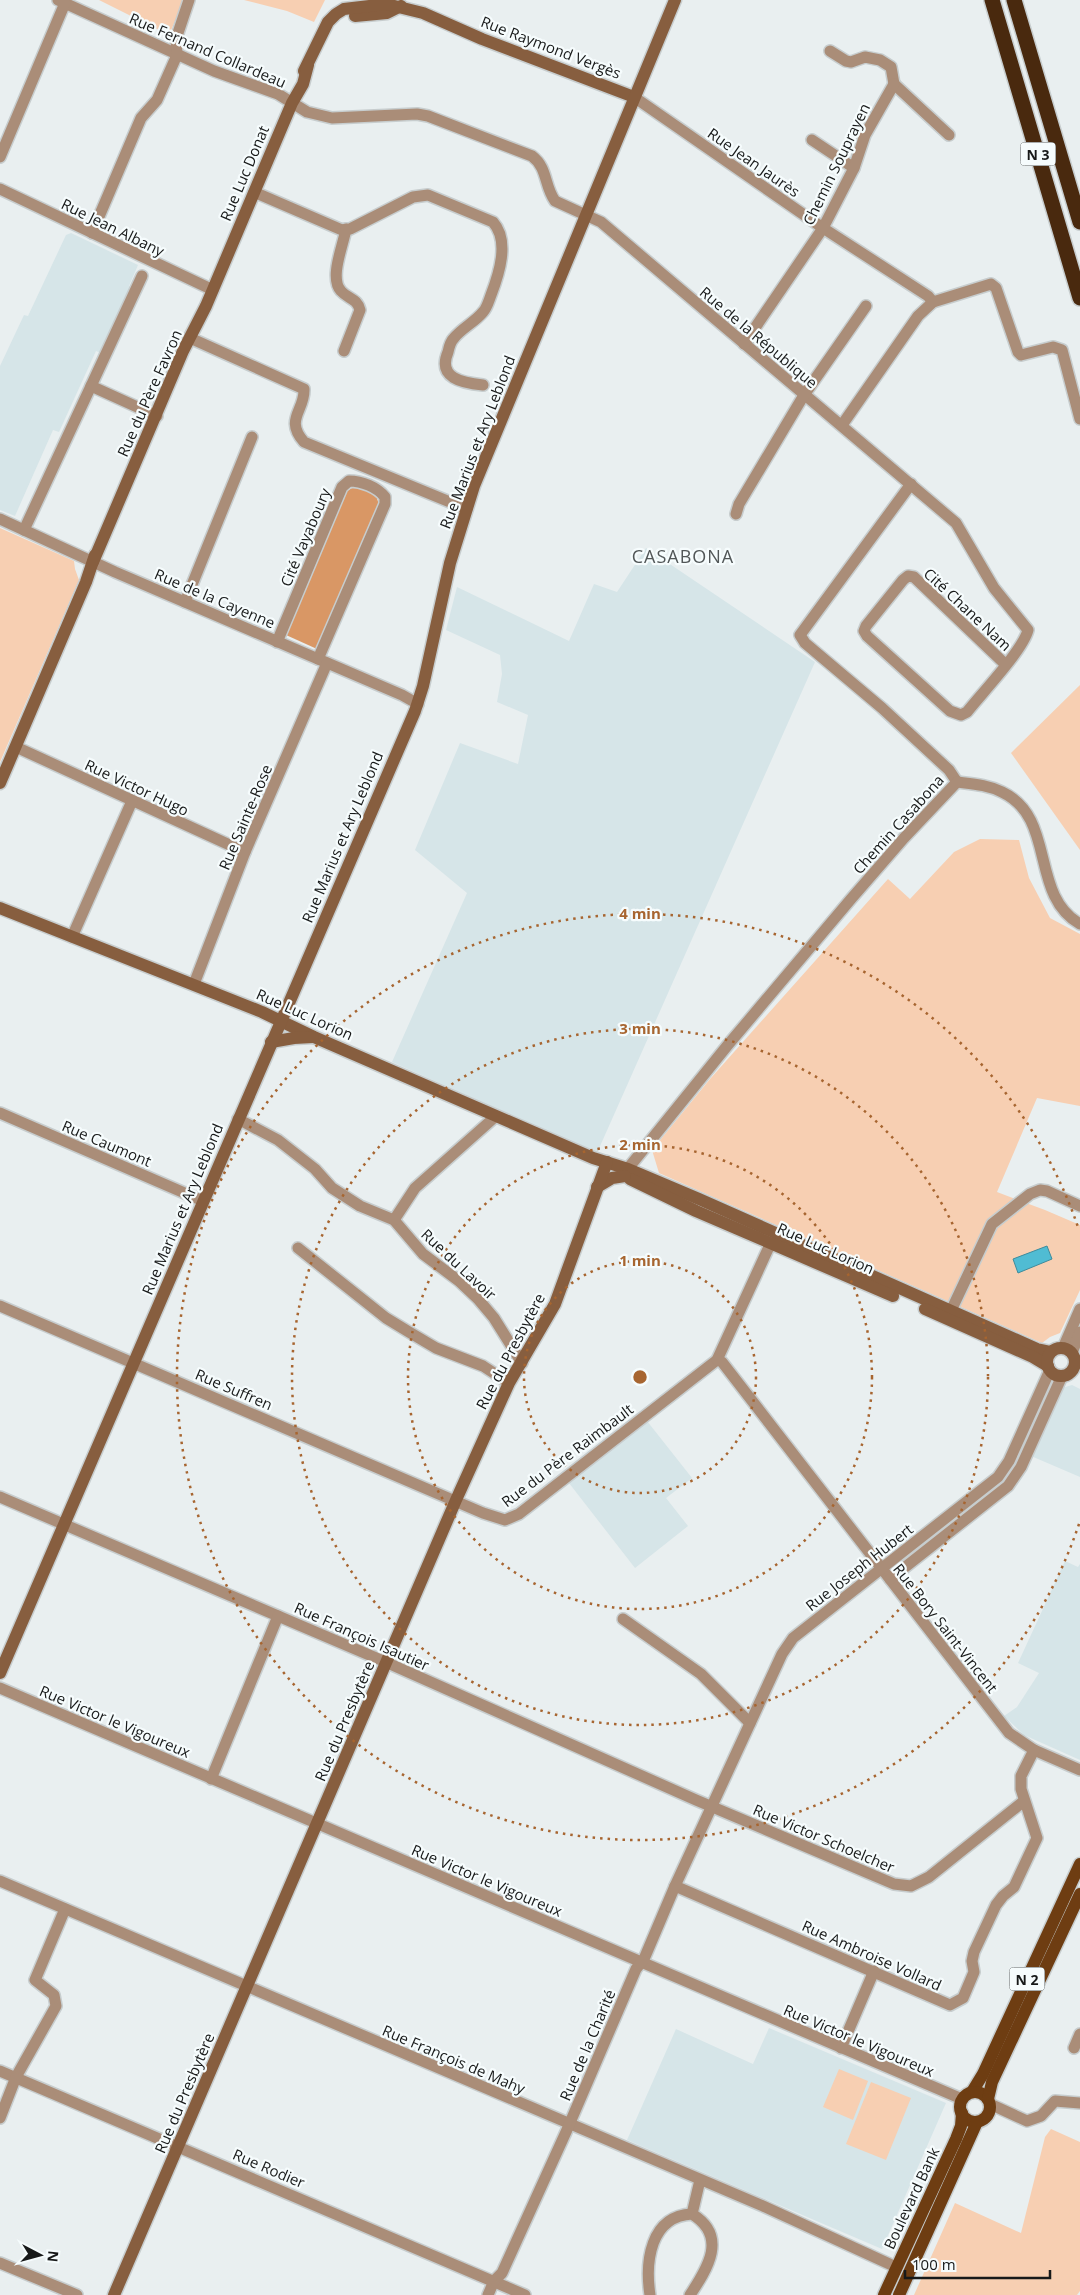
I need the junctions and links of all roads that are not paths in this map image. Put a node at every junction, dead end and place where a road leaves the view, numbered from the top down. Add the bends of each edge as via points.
1 (188, 0) edge
2 (675, 0) edge
3 (1014, 0) edge
4 (61, 2) edge
5 (402, 2) edge
6 (993, 3) edge
7 (830, 51) dead end
8 (177, 55) junction
9 (894, 84) junction
10 (634, 97) junction
11 (292, 103) junction
12 (949, 135) dead end
13 (812, 140) dead end
14 (0, 157) edge
15 (854, 168) junction
16 (0, 189) edge
17 (254, 192) junction
18 (587, 214) junction
19 (1080, 222) edge
20 (823, 228) junction
21 (346, 229) junction
22 (92, 233) junction
23 (142, 276) dead end
24 (210, 289) junction
25 (1080, 298) edge
26 (932, 302) junction
27 (866, 306) dead end
28 (188, 341) junction
29 (744, 344) junction
30 (344, 351) dead end
31 (483, 385) dead end
32 (91, 386) junction
33 (804, 394) junction
34 (157, 416) junction
35 (1080, 419) edge
36 (842, 425) junction
37 (252, 437) dead end
38 (911, 484) junction
39 (467, 509) junction
40 (736, 514) dead end
41 (0, 519) edge
42 (24, 530) junction
43 (93, 562) junction
44 (186, 602) junction
45 (277, 642) junction
46 (323, 661) junction
47 (1005, 664) junction
48 (418, 704) junction
49 (16, 748) junction
50 (957, 782) junction
51 (0, 784) edge
52 (132, 801) junction
53 (245, 852) junction
54 (0, 908) edge
55 (1080, 924) edge
56 (72, 937) junction
57 (194, 984) junction
58 (281, 1020) junction
59 (314, 1037) junction
60 (271, 1042) junction
61 (0, 1113) edge
62 (496, 1116) junction
63 (238, 1119) junction
64 (606, 1164) junction
65 (626, 1173) junction
66 (597, 1187) junction
67 (203, 1201) junction
68 (1080, 1206) edge
69 (394, 1220) junction
70 (787, 1240) junction
71 (773, 1243) junction
72 (298, 1248) dead end
73 (0, 1306) edge
74 (1080, 1309) edge
75 (949, 1315) junction
76 (1080, 1332) edge
77 (718, 1360) junction
78 (133, 1363) junction
79 (522, 1363) junction
80 (1069, 1363) edge
81 (1049, 1368) junction
82 (509, 1382) junction
83 (0, 1497) edge
84 (456, 1500) junction
85 (64, 1524) junction
86 (881, 1568) junction
87 (890, 1579) junction
88 (278, 1616) junction
89 (623, 1619) dead end
90 (386, 1662) junction
91 (0, 1673) edge
92 (0, 1688) edge
93 (750, 1723) junction
94 (1034, 1750) junction
95 (1080, 1770) edge
96 (211, 1779) junction
97 (1024, 1801) junction
98 (711, 1806) junction
99 (318, 1824) junction
100 (1080, 1864) edge
101 (0, 1881) edge
102 (675, 1886) junction
103 (1080, 1894) edge
104 (65, 1909) junction
105 (641, 1962) junction
106 (874, 1971) junction
107 (247, 1987) junction
108 (1080, 2034) edge
109 (841, 2048) junction
110 (1074, 2048) dead end
111 (0, 2070) edge
112 (16, 2077) junction
113 (967, 2096) junction
114 (989, 2101) junction
115 (1080, 2102) edge
116 (962, 2113) junction
117 (0, 2118) edge
118 (977, 2122) junction
119 (569, 2124) junction
120 (179, 2145) junction
121 (700, 2180) junction
122 (692, 2214) junction
123 (0, 2263) edge
124 (896, 2267) junction
125 (494, 2281) junction
126 (77, 2295) edge
127 (114, 2295) edge
128 (488, 2295) edge
129 (526, 2295) edge
130 (650, 2295) edge
131 (690, 2295) edge
132 (884, 2295) edge
133 (899, 2295) edge

1 - 8 street via 176,38
2 - 10 street, Rue Marius et Ary Leblond
3 - 19 highway, N 3
4 - 8 street, Rue Fernand Collardeau
4 - 14 street via 28,94
5 - 10 street, Rue Raymond Vergès via 482,39
5 - 11 street, Rue Luc Donat via 354,7 336,14 328,22
6 - 25 highway, N 3
7 - 9 street via 851,62 865,57 880,60 891,67
8 - 11 street, Rue Fernand Collardeau via 278,94
8 - 22 street via 154,104 141,118
9 - 12 street
9 - 15 street, Chemin Souprayen via 866,135
10 - 18 street, Rue Marius et Ary Leblond
10 - 20 street, Rue Jean Jaurès
11 - 17 street, Rue Luc Donat
11 - 18 street, Rue Fernand Collardeau via 320,117 428,116 532,156 540,162 555,201
13 - 15 street
15 - 20 street, Chemin Souprayen
16 - 22 street, Rue Jean Albany
17 - 21 street via 331,227
17 - 24 street, Rue Luc Donat
18 - 29 street, Rue de la République via 601,222
18 - 39 street, Rue Marius et Ary Leblond via 509,399
20 - 26 street, Rue Jean Jaurès via 928,296
20 - 29 street, Chemin Souprayen
21 - 30 street via 335,277 341,291 354,299 360,310
21 - 31 street via 413,197 428,195 485,217 499,228 500,270 484,311 453,339 444,362 449,375 473,386
22 - 24 street, Rue Jean Albany
23 - 32 street
24 - 28 street, Rue Luc Donat via 191,324
26 - 35 street via 991,284 996,288 1018,352 1022,355 1053,347 1062,350
26 - 36 street via 918,316
27 - 33 street
28 - 34 street, Rue du Père Favron
28 - 39 street via 304,389 295,428 304,442
29 - 33 street, Rue de la République
32 - 34 street
32 - 42 street
33 - 36 street, Rue de la République
33 - 40 street
34 - 43 street, Rue du Père Favron
36 - 38 street, Rue de la République
37 - 44 street
38 - 47 street, Cité Chane Nam via 956,523 994,588 1028,630 1026,638
38 - 50 street, Chemin Casabona via 800,635 805,643 949,770
39 - 48 street, Rue Marius et Ary Leblond via 450,563
41 - 42 street, Rue de la Cayenne
42 - 43 street, Rue de la Cayenne
43 - 44 street, Rue de la Cayenne
43 - 49 street, Rue du Père Favron
44 - 45 street, Rue de la Cayenne
45 - 46 street, Rue de la Cayenne
45 - 46 street, Cité Vayaboury via 342,487 349,481 357,481 380,490 385,497 384,504
46 - 48 street, Rue de la Cayenne
46 - 53 street, Rue Sainte-Rose
47 - 47 street, Cité Chane Nam via 967,712 956,714 864,631 903,580 908,576 914,577
48 - 58 street, Rue Marius et Ary Leblond
49 - 51 street, Rue du Père Favron
49 - 52 street, Rue Victor Hugo
50 - 55 street via 1004,793 1027,813 1039,837 1052,893 1069,917
50 - 65 street, Chemin Casabona via 863,885 727,1046
52 - 53 street, Rue Victor Hugo
52 - 56 street
53 - 57 street, Rue Sainte-Rose
54 - 56 street, Rue Luc Lorion
56 - 57 street, Rue Luc Lorion
57 - 58 street, Rue Luc Lorion
58 - 59 street, Rue Luc Lorion
58 - 60 street, Rue Marius et Ary Leblond
59 - 60 street
59 - 62 street, Rue Luc Lorion
60 - 63 street, Rue Marius et Ary Leblond
61 - 67 street, Rue Caumont
62 - 64 street, Rue Luc Lorion
62 - 69 street via 415,1188
63 - 67 street, Rue Marius et Ary Leblond
63 - 69 street, Rue du Lavoir via 278,1140 315,1169 332,1188 360,1206
64 - 65 street, Rue Luc Lorion
64 - 66 street, Rue du Presbytère
65 - 66 street
65 - 70 street, Rue Luc Lorion via 699,1199
65 - 71 street, Rue Luc Lorion via 696,1211
66 - 79 street, Rue du Presbytère via 555,1304
67 - 78 street, Rue Marius et Ary Leblond
68 - 75 street via 1040,1190 1030,1194 992,1224
69 - 79 street, Rue du Lavoir via 423,1254 478,1299
70 - 71 street
70 - 75 street, Rue Luc Lorion
71 - 75 street, Rue Luc Lorion
71 - 77 street, Rue du Père Raimbault
72 - 82 street via 386,1318 436,1348 484,1366
73 - 78 street, Rue Suffren
74 - 80 street
75 - 80 street, Rue Luc Lorion
75 - 81 street, Rue Luc Lorion
76 - 80 street
77 - 84 street, Rue du Père Raimbault via 519,1514 505,1520
77 - 86 street, Rue Bory Saint-Vincent
78 - 84 street, Rue Suffren
78 - 85 street, Rue Marius et Ary Leblond
79 - 82 street, Rue du Presbytère
80 - 81 street, Rue Luc Lorion via 1056,1375
80 - 81 street via 1048,1360
80 - 87 street, Rue Joseph Hubert via 1021,1467 1008,1486
81 - 86 street, Rue Joseph Hubert via 1009,1461 998,1477
82 - 84 street, Rue du Presbytère
83 - 85 street, Rue François Isautier
84 - 90 street, Rue du Presbytère
85 - 88 street, Rue François Isautier
85 - 91 street, Rue Marius et Ary Leblond
86 - 87 street, Rue Bory Saint-Vincent
86 - 93 street, Rue Joseph Hubert via 793,1638 782,1654
87 - 94 street, Rue Bory Saint-Vincent via 1009,1733
88 - 90 street, Rue François Isautier
88 - 96 street
89 - 93 street via 701,1674
90 - 98 street, Rue François Isautier
90 - 99 street, Rue du Presbytère
92 - 96 street, Rue Victor le Vigoureux
93 - 98 street, Rue Joseph Hubert
94 - 95 street, Rue Bory Saint-Vincent
94 - 97 street via 1021,1776 1020,1789
96 - 99 street, Rue Victor le Vigoureux
97 - 98 street, Rue Victor Schoelcher via 929,1878 911,1886 894,1884
97 - 106 street, Rue Ambroise Vollard via 1037,1838 1014,1887 996,1905 974,1952 974,1972 963,1998 950,2005
98 - 102 street, Rue de la Charité
99 - 105 street, Rue Victor le Vigoureux
99 - 107 street, Rue du Presbytère
100 - 113 main road, N 2 via 982,2074
101 - 104 street, Rue François de Mahy
102 - 105 street, Rue de la Charité
102 - 106 street, Rue Ambroise Vollard
103 - 114 main road, N 2 via 994,2079
104 - 107 street, Rue François de Mahy
104 - 112 street via 36,1980 54,1995 56,2006
105 - 109 street, Rue Victor le Vigoureux
105 - 119 street, Rue de la Charité
106 - 109 street
107 - 119 street, Rue François de Mahy
107 - 120 street, Rue du Presbytère
108 - 110 street
109 - 113 street, Rue Victor le Vigoureux
111 - 112 street, Rue Rodier
112 - 117 street
112 - 120 street, Rue Rodier
113 - 114 main road via 981,2093
113 - 116 main road, N 2
114 - 115 street via 1027,2121 1041,2116 1055,2101
114 - 118 main road, N 2 via 986,2117
116 - 118 main road via 968,2120
116 - 124 main road, Boulevard Bank / N 2 via 956,2139
118 - 133 main road, Boulevard Bank / N 2
119 - 121 street, Rue François de Mahy
119 - 125 street, Rue de la Charité via 502,2273
120 - 125 street, Rue Rodier
120 - 127 street, Rue du Presbytère
121 - 122 street
121 - 124 street, Rue François de Mahy
122 - 130 street via 674,2217 655,2237 648,2266
122 - 131 street via 708,2228 712,2250 710,2261
123 - 126 street
124 - 132 main road, Boulevard Bank / N 2
125 - 128 street, Rue de la Charité
125 - 129 street, Rue Rodier

